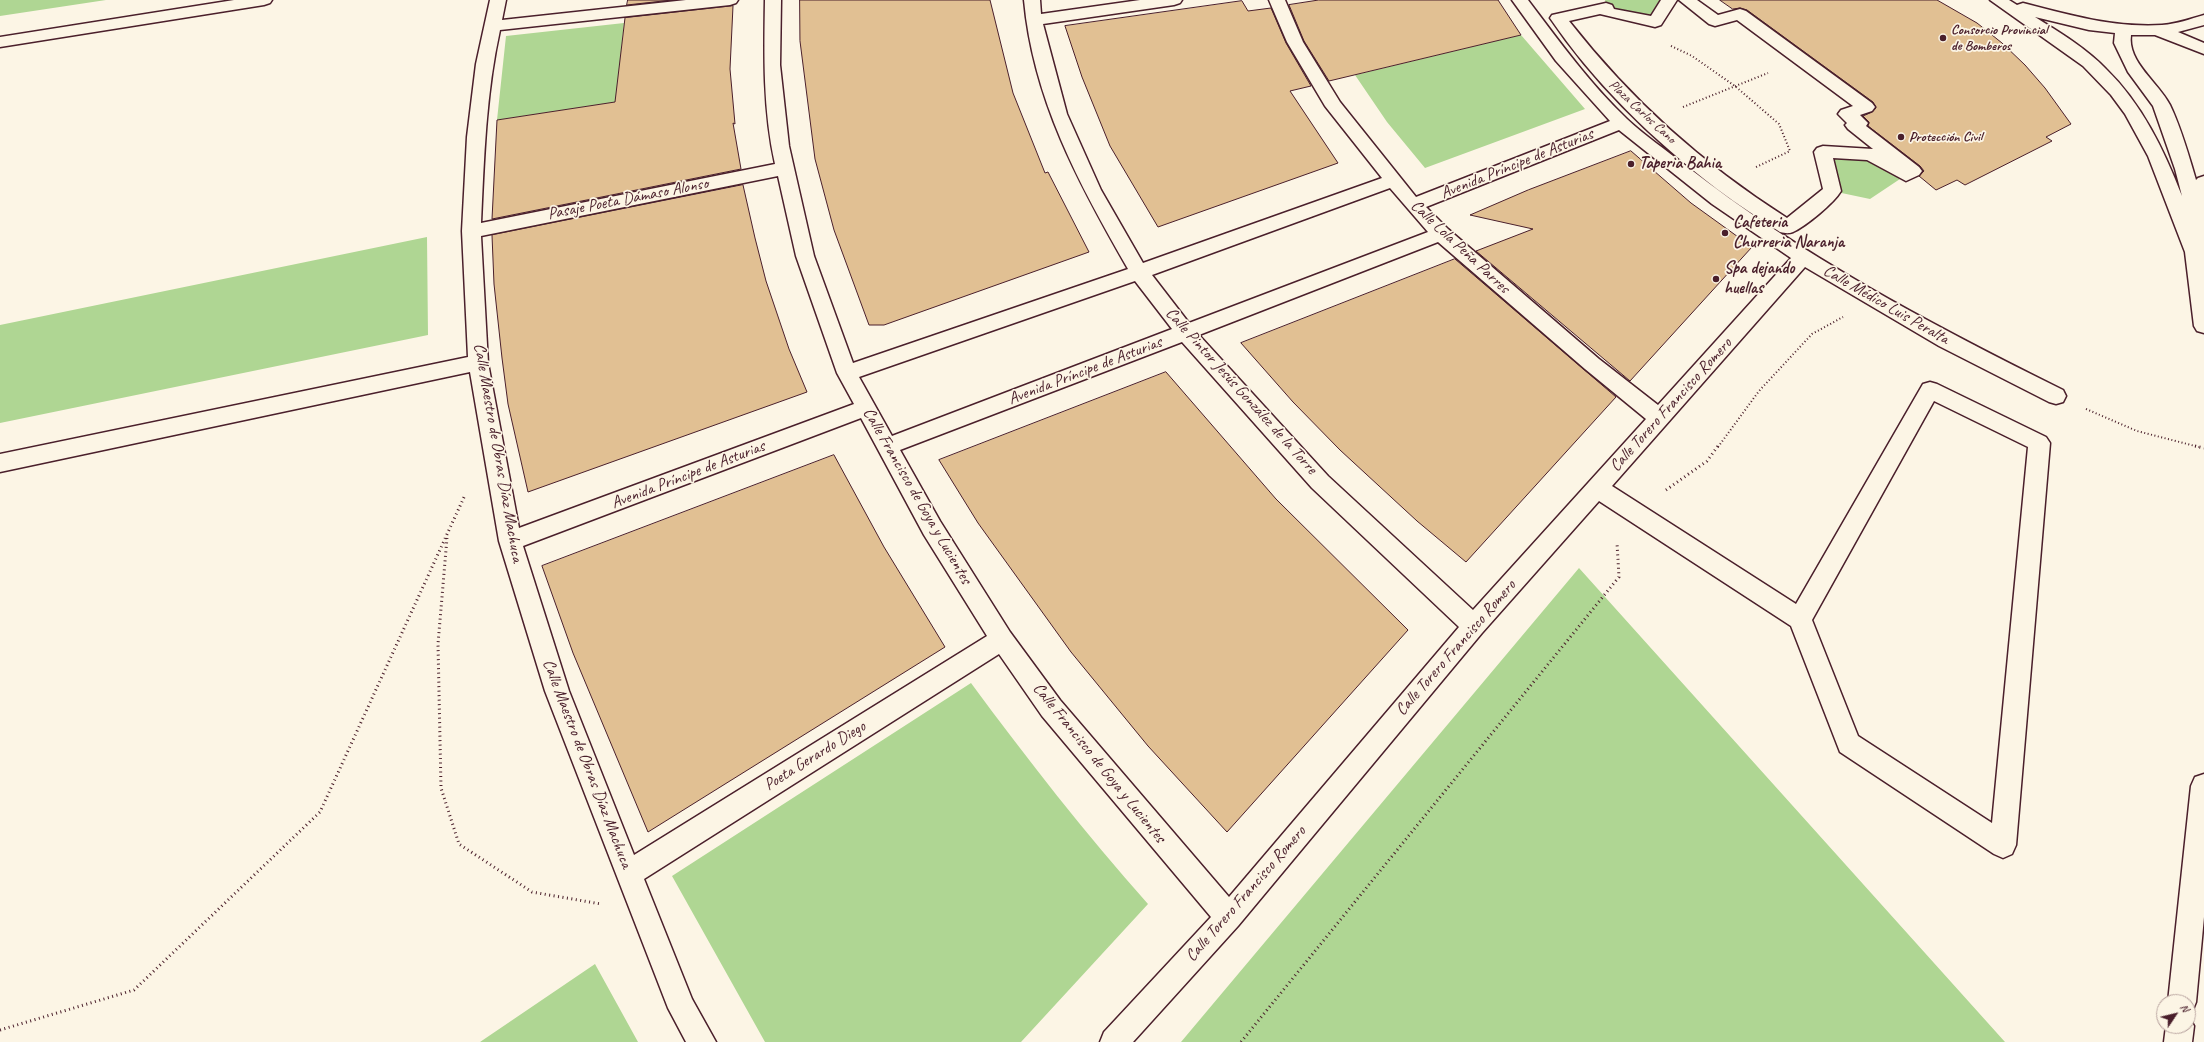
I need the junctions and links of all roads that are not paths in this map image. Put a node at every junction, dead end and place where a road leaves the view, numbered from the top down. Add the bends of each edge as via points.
1 (264, 0) edge
2 (498, 0) edge
3 (730, 0) edge
4 (773, 0) edge
5 (1032, 0) edge
6 (1174, 0) edge
7 (1277, 0) edge
8 (1520, 0) edge
9 (1669, 0) edge
10 (1687, 0) edge
11 (1999, 0) edge
12 (1034, 20) junction
13 (2204, 20) edge
14 (491, 26) junction
15 (2124, 30) junction
16 (2158, 30) junction
17 (0, 42) edge
18 (2204, 49) edge
19 (1621, 122) junction
20 (785, 168) junction
21 (1392, 181) junction
22 (2204, 182) edge
23 (1413, 205) junction
24 (2195, 210) junction
25 (471, 231) junction
26 (1441, 234) junction
27 (2194, 252) junction
28 (1803, 258) junction
29 (1139, 272) junction
30 (2204, 326) edge
31 (1184, 332) junction
32 (478, 363) junction
33 (847, 373) junction
34 (2056, 396) road end
35 (866, 408) junction
36 (1660, 418) junction
37 (886, 447) junction
38 (0, 463) edge
39 (1597, 488) junction
40 (510, 541) junction
41 (1800, 619) junction
42 (1474, 626) junction
43 (1002, 639) junction
44 (2204, 786) edge
45 (629, 873) junction
46 (1228, 917) junction
47 (2183, 994) edge
48 (702, 1042) edge
49 (1114, 1042) edge

1 - 17 street
2 - 14 street, Calle Maestro de Obras Díaz Machuca
3 - 14 street
4 - 20 street, Calle Francisco de Goya y Lucientes via 772,65 780,146
5 - 12 street, Calle Pintor Jesús González de la Torre
6 - 12 street
7 - 21 street, Calle Lola Peña Parres via 1295,42 1334,106
8 - 19 street, Calle Médico Luis Peralta via 1562,57
9 - 10 street, Plaza Carlos Cano via 1656,22 1608,12 1606,8 1558,18 1615,88 1723,184 1787,227 1832,191 1823,152 1871,154 1906,175 1913,171 1854,125 1859,123 1847,114 1866,106 1740,14 1715,21
11 - 15 street via 2049,17
11 - 27 street via 2060,41 2100,72 2126,102 2161,166
12 - 29 street, Calle Pintor Jesús González de la Torre via 1058,114 1092,190
13 - 16 street via 2197,24
14 - 25 street, Calle Maestro de Obras Díaz Machuca via 476,137
15 - 16 street
15 - 24 street via 2122,43 2136,72 2161,105 2184,169
16 - 18 street
19 - 23 street, Avenida Príncipe de Asturias
19 - 28 street, Calle Médico Luis Peralta via 1718,200
20 - 25 street, Pasaje Poeta Dámaso Alonso
20 - 33 street, Calle Francisco de Goya y Lucientes via 805,256
21 - 23 street, Calle Lola Peña Parres
21 - 29 street
22 - 24 street
23 - 26 street, Calle Lola Peña Parres
24 - 27 street
25 - 32 street, Calle Maestro de Obras Díaz Machuca
26 - 31 street, Avenida Príncipe de Asturias
26 - 36 street, Calle Lola Peña Parres via 1592,364
27 - 30 street
28 - 34 street, Calle Médico Luis Peralta via 1946,341
28 - 36 street, Calle Torero Francisco Romero
29 - 31 street, Calle Pintor Jesús González de la Torre
29 - 33 street
31 - 37 street, Avenida Príncipe de Asturias
31 - 42 street, Calle Pintor Jesús González de la Torre via 1320,482
32 - 38 street
32 - 40 street, Calle Maestro de Obras Díaz Machuca
33 - 35 street, Calle Francisco de Goya y Lucientes
35 - 37 street, Calle Francisco de Goya y Lucientes
35 - 40 street, Avenida Príncipe de Asturias
36 - 39 street, Calle Torero Francisco Romero
37 - 43 street, Calle Francisco de Goya y Lucientes via 932,528
39 - 41 street
39 - 42 street, Calle Torero Francisco Romero
40 - 45 street, Calle Maestro de Obras Díaz Machuca via 557,691
41 - 41 street via 1849,744 2003,845 2039,444 1930,390
42 - 46 street, Calle Torero Francisco Romero
43 - 45 street, Poeta Gerardo Diego
43 - 46 street, Calle Francisco de Goya y Lucientes via 1051,708
44 - 47 street
45 - 48 street, Calle Maestro de Obras Díaz Machuca via 682,1008
46 - 49 street, Calle Torero Francisco Romero

